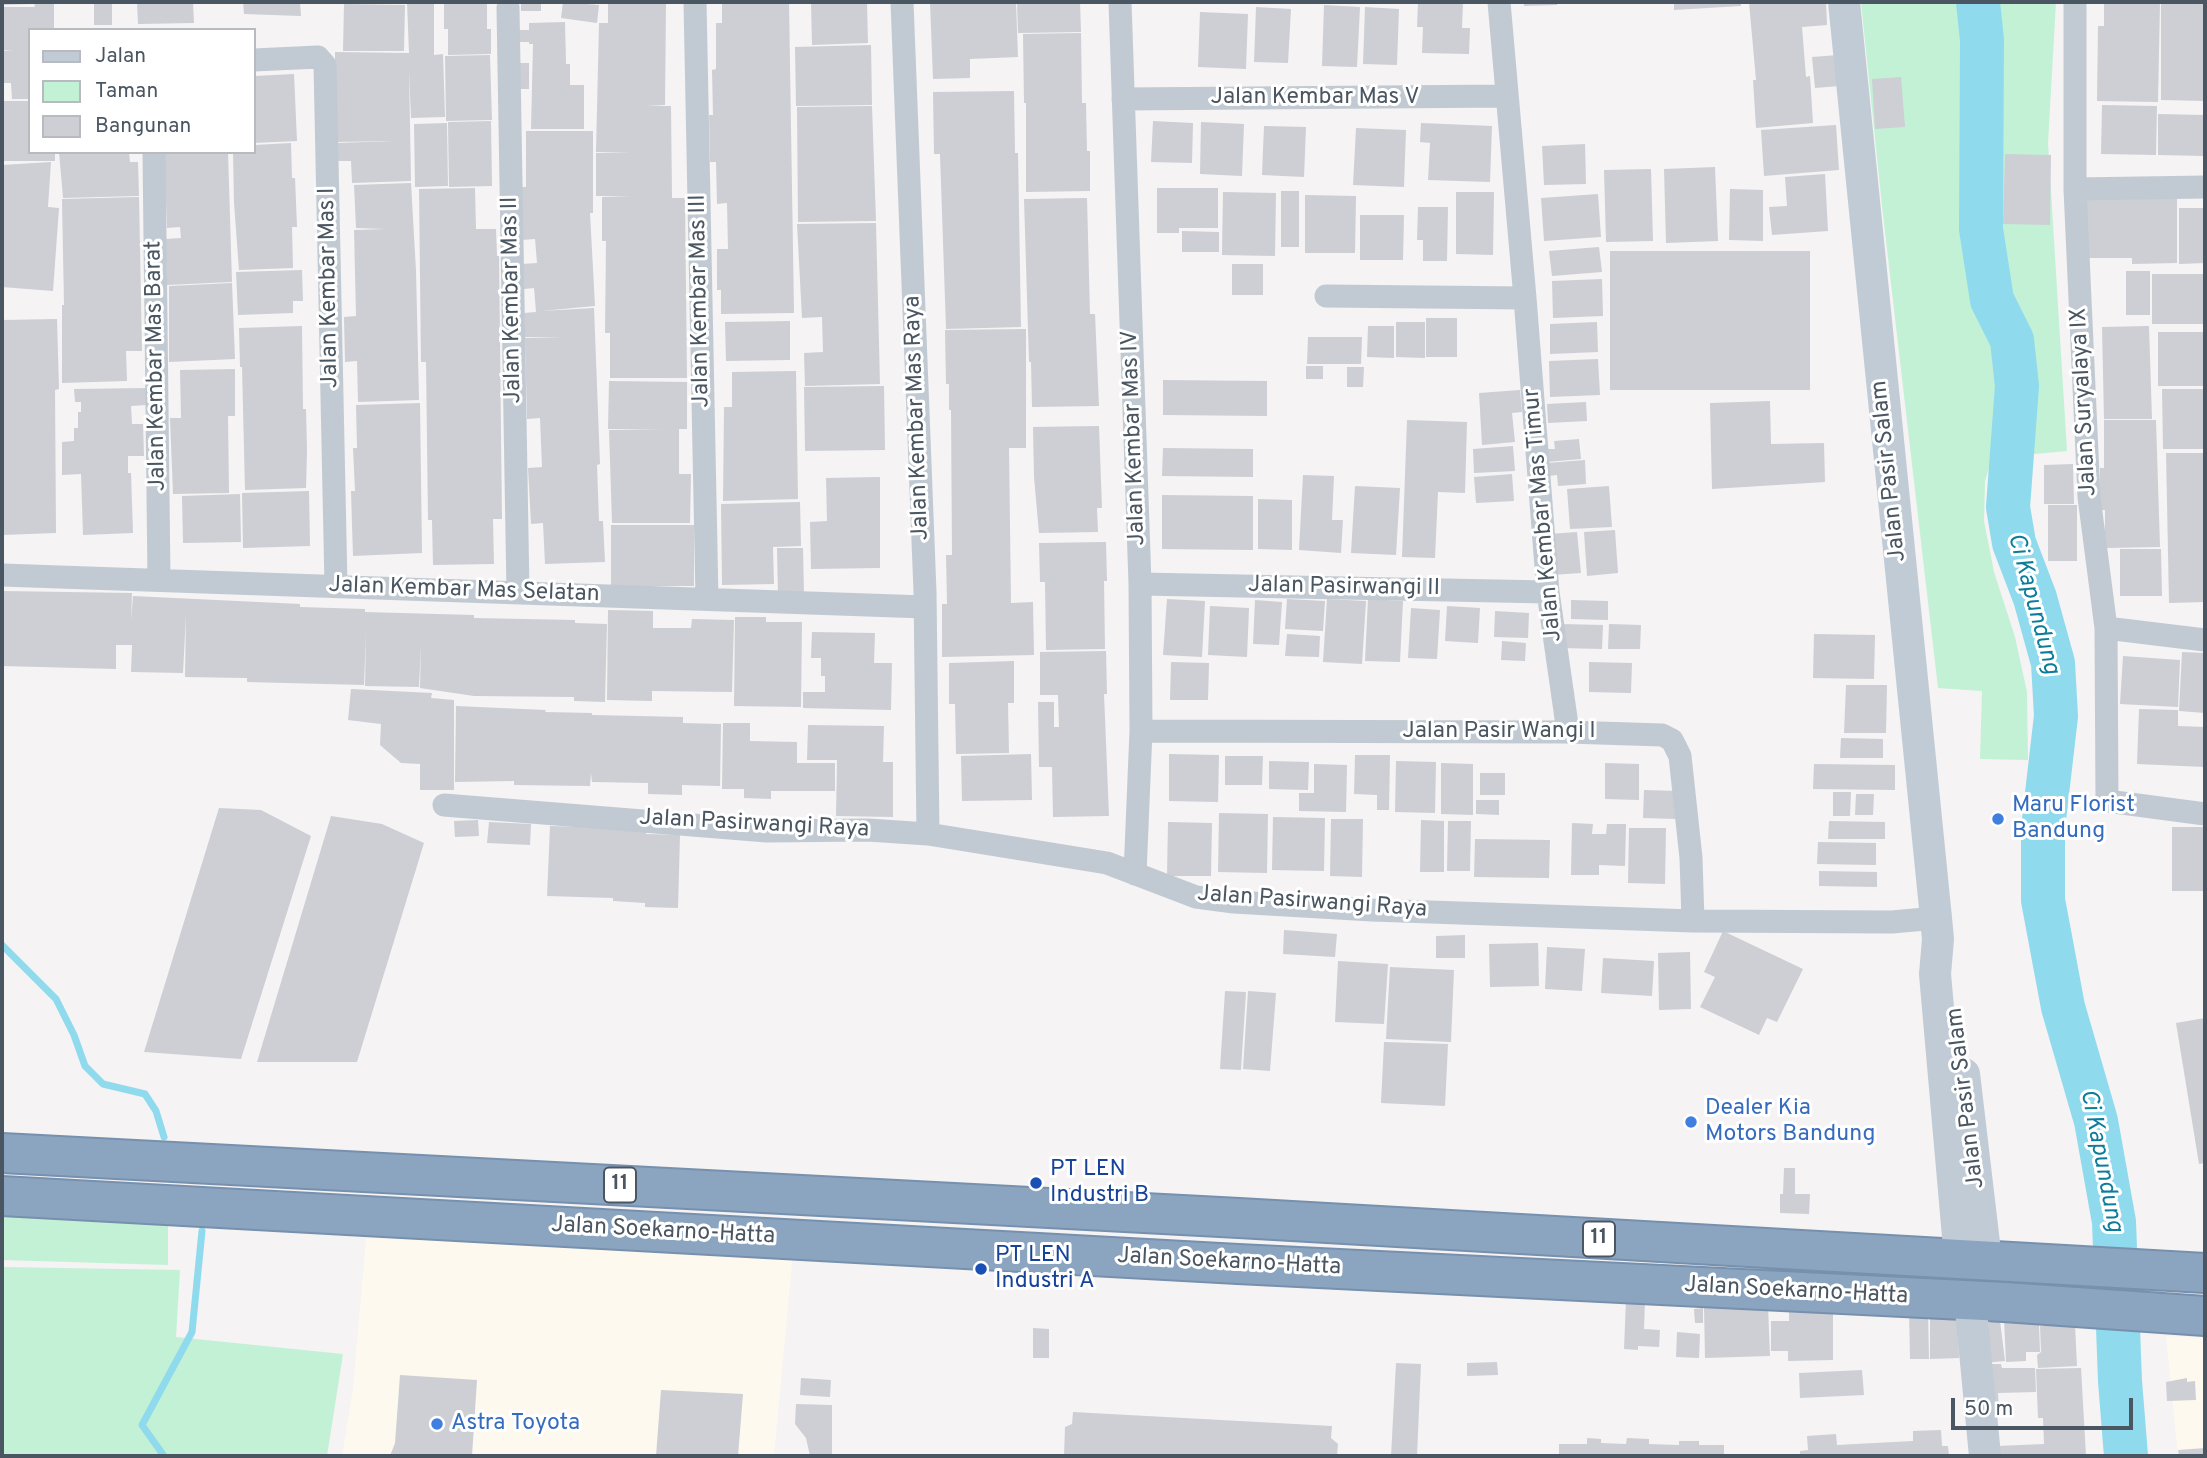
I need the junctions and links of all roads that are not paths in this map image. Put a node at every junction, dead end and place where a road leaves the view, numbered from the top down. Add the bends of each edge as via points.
1 (695, 2) edge
2 (902, 2) edge
3 (1120, 2) edge
4 (1499, 2) edge
5 (1844, 2) edge
6 (2074, 2) edge
7 (508, 8) dead end
8 (256, 60) edge
9 (1507, 96) junction
10 (1123, 99) junction
11 (154, 154) edge
12 (2205, 187) edge
13 (2075, 190) junction
14 (1326, 296) dead end
15 (1525, 298) junction
16 (2, 575) edge
17 (159, 580) junction
18 (1140, 584) junction
19 (336, 586) junction
20 (1548, 592) junction
21 (519, 593) junction
22 (707, 599) junction
23 (925, 607) junction
24 (2106, 628) junction
25 (2205, 639) edge
26 (1142, 731) junction
27 (1568, 732) junction
28 (444, 805) dead end
29 (2205, 814) edge
30 (928, 834) junction
31 (1135, 874) junction
32 (1693, 921) junction
33 (1937, 928) junction
34 (2, 1153) edge
35 (2, 1196) edge
36 (1239, 1218) junction
37 (1990, 1261) junction
38 (1238, 1264) junction
39 (2191, 1272) edge
40 (1987, 1301) junction
41 (2190, 1315) edge
42 (1985, 1456) edge

1 - 22 street, Jalan Kembar Mas III
2 - 23 street, Jalan Kembar Mas Raya
3 - 10 street, Jalan Kembar Mas IV
4 - 9 street, Jalan Kembar Mas Timur
5 - 33 street, Jalan Pasir Salam
6 - 13 street, Jalan Suryalaya IX
7 - 21 street, Jalan Kembar Mas II
8 - 19 street, Jalan Kembar Mas I via 318,57 325,65
9 - 10 street, Jalan Kembar Mas V
9 - 15 street, Jalan Kembar Mas Timur
10 - 18 street, Jalan Kembar Mas IV
11 - 17 street, Jalan Kembar Mas Barat
12 - 13 street
13 - 24 street, Jalan Suryalaya IX via 2089,497
14 - 15 street
15 - 20 street, Jalan Kembar Mas Timur
16 - 17 street, Jalan Kembar Mas Selatan
17 - 19 street, Jalan Kembar Mas Selatan
18 - 20 street, Jalan Pasirwangi II
18 - 26 street, Jalan Kembar Mas IV
19 - 21 street, Jalan Kembar Mas Selatan
20 - 27 street, Jalan Kembar Mas Timur
21 - 22 street, Jalan Kembar Mas Selatan
22 - 23 street, Jalan Kembar Mas Selatan
23 - 30 street, Jalan Kembar Mas Raya
24 - 25 street
24 - 29 street, Jalan Suryalaya IX via 2108,801
26 - 27 street, Jalan Pasir Wangi I
26 - 31 street, Jalan Kembar Mas IV
27 - 32 street, Jalan Pasir Wangi I via 1662,734 1672,740 1680,756
28 - 30 street, Jalan Pasirwangi Raya via 767,831
30 - 31 street, Jalan Pasirwangi Raya via 1107,863
31 - 32 street, Jalan Pasirwangi Raya via 1196,897 1234,902
32 - 33 street, Jalan Pasirwangi Raya via 1892,922
33 - 37 street, Jalan Pasir Salam via 1953,973
34 - 36 highway, Jalan Soekarno-Hatta / 11
35 - 38 highway, Jalan Soekarno-Hatta / 11
36 - 37 highway, Jalan Soekarno-Hatta / 11
36 - 38 highway
37 - 39 highway, Jalan Soekarno-Hatta / 11
38 - 40 highway, Jalan Soekarno-Hatta / 11
40 - 41 highway, Jalan Soekarno-Hatta / 11
40 - 42 street

